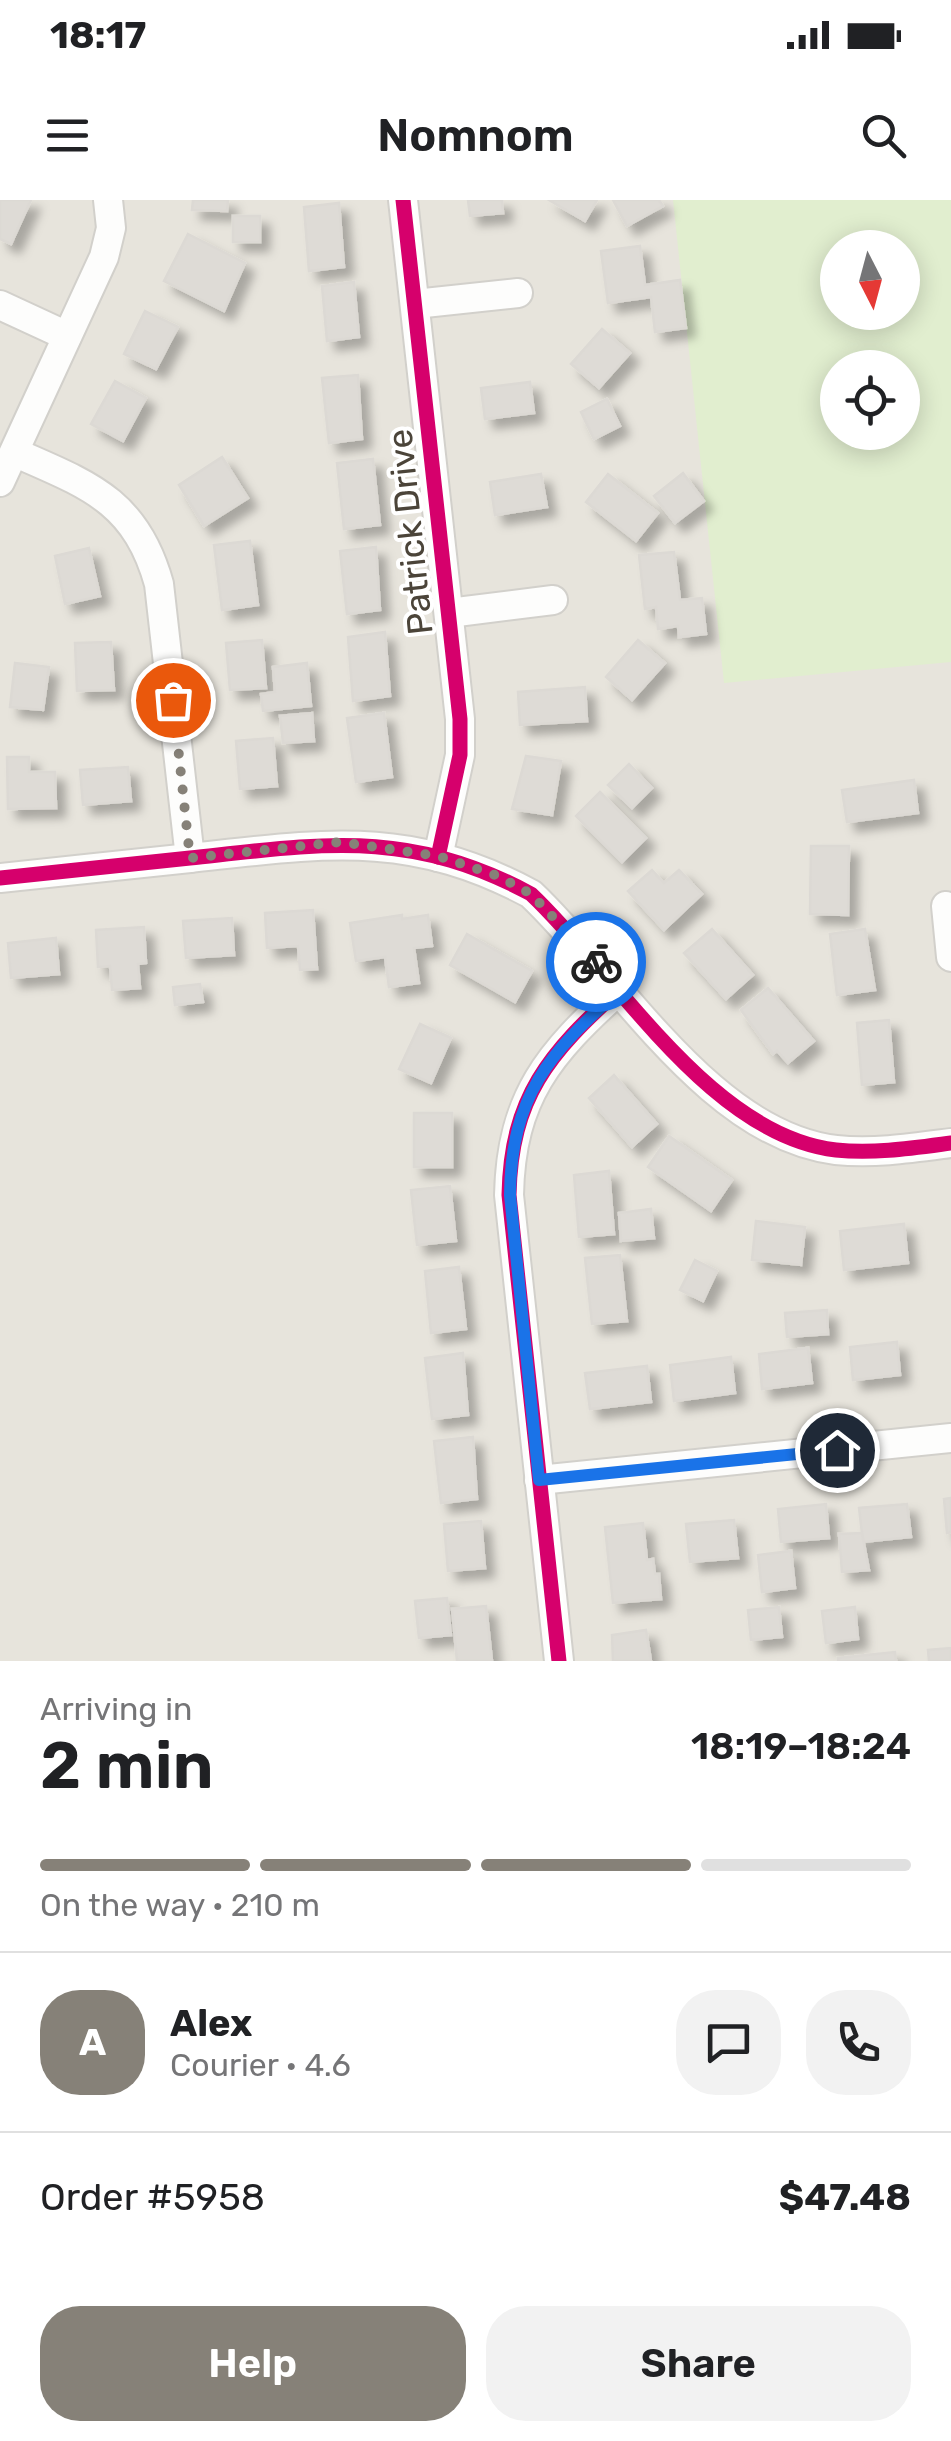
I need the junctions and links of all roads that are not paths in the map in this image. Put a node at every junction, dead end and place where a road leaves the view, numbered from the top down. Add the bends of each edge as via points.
1 (108, 200) edge
2 (404, 200) edge
3 (518, 293) dead end
4 (0, 304) edge
5 (415, 304) junction
6 (67, 336) junction
7 (16, 453) junction
8 (0, 482) edge
9 (552, 600) dead end
10 (449, 613) junction
11 (438, 856) junction
12 (190, 858) junction
13 (0, 878) edge
14 (946, 906) dead end
15 (951, 957) edge
16 (620, 990) junction
17 (951, 1143) edge
18 (951, 1438) edge
19 (539, 1480) junction
20 (559, 1661) edge

1 - 6 street via 104,257
2 - 5 street, Patrick Drive
3 - 5 street
4 - 6 street
5 - 10 street, Patrick Drive
6 - 7 street
7 - 8 street
7 - 12 street via 105,498 136,526 150,554 159,584
9 - 10 street
10 - 11 street, Patrick Drive via 460,755
11 - 12 street via 340,842
11 - 16 street via 531,894
12 - 13 street
14 - 15 street
16 - 17 street via 709,1084 787,1138 836,1150
16 - 19 street via 550,1059 517,1120 510,1152
18 - 19 street
19 - 20 street

